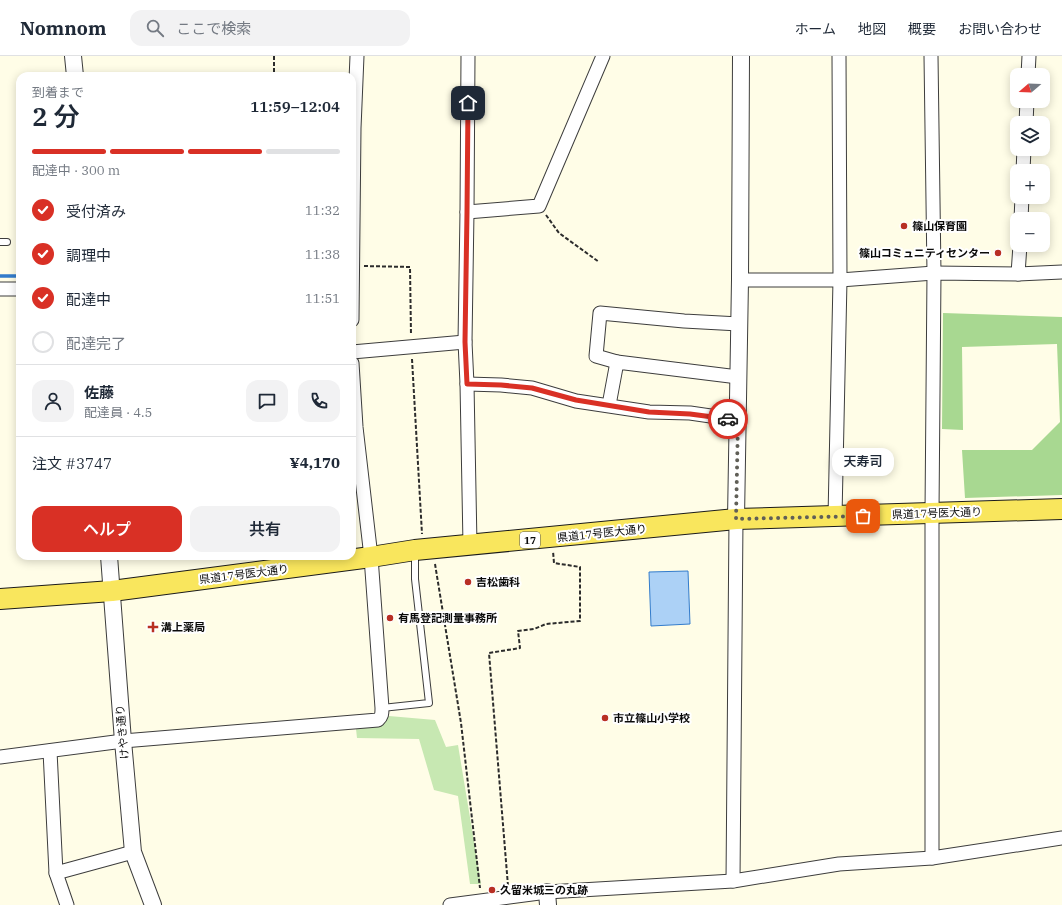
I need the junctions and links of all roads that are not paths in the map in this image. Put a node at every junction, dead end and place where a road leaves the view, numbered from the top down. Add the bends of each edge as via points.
1 (73, 56) edge
2 (356, 56) edge
3 (468, 56) edge
4 (603, 56) edge
5 (741, 56) edge
6 (839, 56) edge
7 (931, 56) edge
8 (1029, 56) edge
9 (1028, 68) edge
10 (75, 72) edge
11 (356, 72) edge
12 (467, 212) junction
13 (0, 242) edge
14 (8, 242) dead end
15 (1020, 252) edge
16 (1062, 272) edge
17 (934, 273) junction
18 (1018, 274) junction
19 (740, 280) junction
20 (840, 280) junction
21 (0, 289) edge
22 (16, 289) edge
23 (739, 324) junction
24 (465, 342) junction
25 (356, 352) edge
26 (617, 362) junction
27 (738, 377) junction
28 (467, 384) junction
29 (609, 405) junction
30 (738, 420) junction
31 (356, 427) edge
32 (1062, 509) edge
33 (932, 513) junction
34 (835, 517) junction
35 (736, 519) junction
36 (470, 545) junction
37 (424, 554) junction
38 (371, 557) junction
39 (356, 559) edge
40 (109, 560) edge
41 (348, 560) edge
42 (112, 591) junction
43 (0, 599) edge
44 (382, 708) junction
45 (123, 741) junction
46 (50, 751) junction
47 (0, 757) edge
48 (1062, 838) edge
49 (132, 852) junction
50 (932, 858) junction
51 (56, 873) junction
52 (733, 881) junction
53 (547, 898) edge
54 (67, 905) edge
55 (153, 905) edge
56 (450, 905) edge

1 - 10 street
2 - 11 street
3 - 12 street
4 - 12 street via 539,206
5 - 19 street
6 - 20 street
7 - 17 street
8 - 9 street
12 - 24 street
13 - 14 lane
15 - 18 street
16 - 18 street
17 - 18 street
17 - 20 street
17 - 33 street
19 - 20 street
19 - 23 street
20 - 34 street
21 - 22 street
23 - 26 street via 600,313 596,356
23 - 27 street
24 - 25 street
24 - 28 street
26 - 27 street
26 - 29 street
27 - 30 street
28 - 29 street via 532,388 576,400
28 - 36 street
29 - 30 street via 649,412
30 - 35 street
31 - 38 street
32 - 33 main road, 県道17号医大通り / 17
33 - 34 main road, 県道17号医大通り / 17
33 - 50 street
34 - 35 main road, 県道17号医大通り / 17
35 - 36 main road, 県道17号医大通り / 17
35 - 52 street
36 - 37 main road, 県道17号医大通り / 17
37 - 38 main road, 県道17号医大通り / 17
37 - 44 lane via 415,579 429,703
38 - 39 main road, 県道17号医大通り / 17
38 - 44 street
40 - 42 street, けやき通り
41 - 42 main road, 県道17号医大通り / 17
42 - 43 main road, 県道17号医大通り / 17
42 - 45 street, けやき通り
44 - 45 street via 382,715 378,720
45 - 46 street
45 - 49 street, けやき通り
46 - 47 street
46 - 51 street
48 - 50 street
49 - 51 street
49 - 55 street, けやき通り
50 - 52 street via 839,864
51 - 54 street
52 - 53 street
53 - 56 street via 509,897

